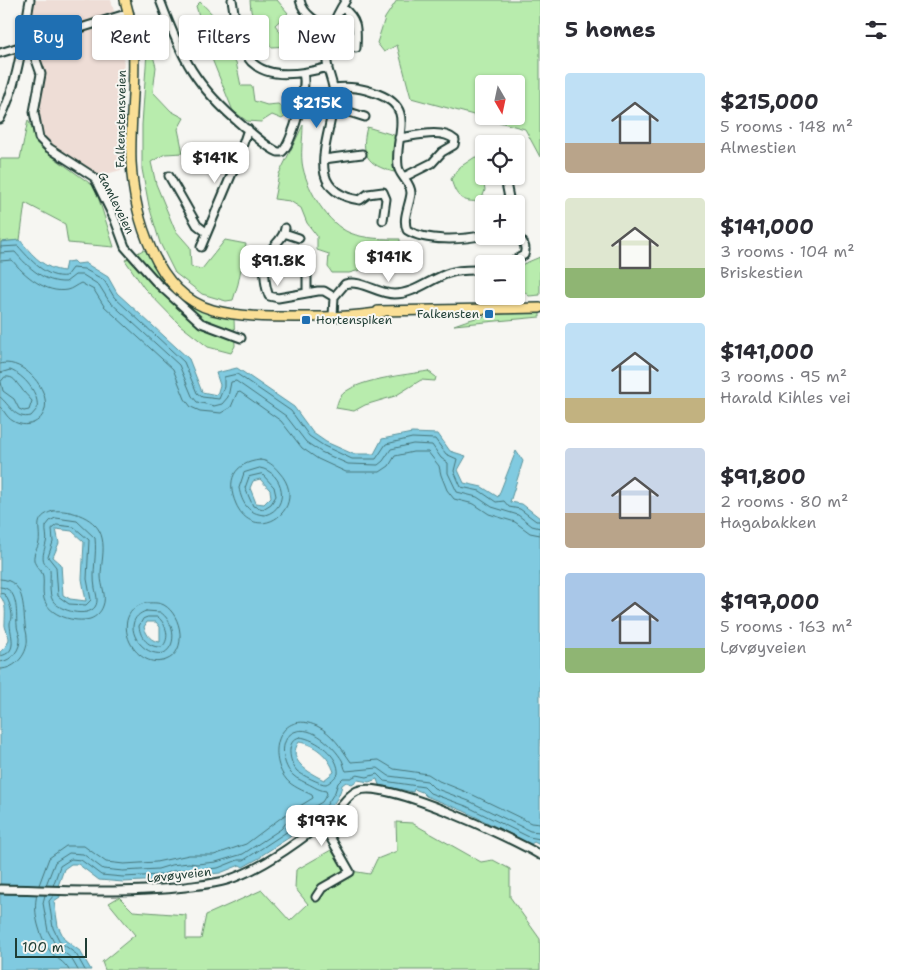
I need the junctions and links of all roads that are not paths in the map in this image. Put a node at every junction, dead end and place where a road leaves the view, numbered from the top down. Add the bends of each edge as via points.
1 (30, 0) edge
2 (125, 0) edge
3 (160, 0) edge
4 (232, 0) edge
5 (300, 0) edge
6 (346, 0) edge
7 (342, 7) junction
8 (129, 13) junction
9 (27, 15) edge
10 (309, 15) edge
11 (338, 15) edge
12 (82, 27) edge
13 (15, 48) edge
14 (356, 48) dead end
15 (0, 53) edge
16 (18, 60) edge
17 (35, 60) edge
18 (329, 60) edge
19 (328, 67) junction
20 (303, 74) junction
21 (333, 88) junction
22 (333, 106) junction
23 (365, 117) dead end
24 (0, 119) edge
25 (248, 129) junction
26 (399, 138) junction
27 (362, 154) dead end
28 (324, 159) junction
29 (168, 176) dead end
30 (404, 177) junction
31 (383, 220) dead end
32 (206, 232) junction
33 (475, 237) edge
34 (299, 238) dead end
35 (201, 247) dead end
36 (307, 260) dead end
37 (475, 271) edge
38 (307, 293) junction
39 (334, 297) junction
40 (540, 308) edge
41 (333, 314) junction
42 (241, 338) dead end
43 (334, 814) junction
44 (540, 855) edge
45 (3, 889) edge
46 (316, 897) dead end

1 - 9 street
2 - 8 main road, Falkenstensveien
3 - 25 street via 180,50 199,82 218,104
4 - 20 street via 247,57 263,70
5 - 10 street
6 - 7 street
7 - 11 street
7 - 14 street via 355,21
8 - 12 street
8 - 41 main road, Falkenstensveien via 135,57 132,162 135,194 149,245 164,272 182,293 212,310 268,317
13 - 15 street
16 - 24 street
17 - 42 street, Gamleveien via 40,74 34,112 39,138 49,148 92,174 125,247 157,284 201,323
18 - 19 street
19 - 20 street
19 - 21 street
20 - 25 street via 305,83 300,104 284,151 274,150
21 - 22 street
21 - 26 street via 355,87 394,102 400,111
22 - 23 street
22 - 28 street
25 - 32 street
26 - 30 street via 398,165
26 - 30 street via 430,134 449,136 455,142 432,163
27 - 28 street
28 - 31 street via 327,180 339,194 360,200 368,194 383,192 386,199
29 - 32 street via 197,225
30 - 33 street via 411,191 405,223 407,230 459,240
32 - 35 street
34 - 38 street via 285,231 266,258 268,294 278,298
36 - 38 street
37 - 39 street via 453,272 409,292 395,294 349,283 341,287
38 - 39 street via 324,291
39 - 41 street
40 - 41 main road, Falkenstensveien
43 - 44 street, Løvøyveien via 351,794 365,788 376,790 454,813
43 - 45 street, Løvøyveien via 272,858 226,881 148,890
43 - 46 street via 329,835 350,872 322,888

